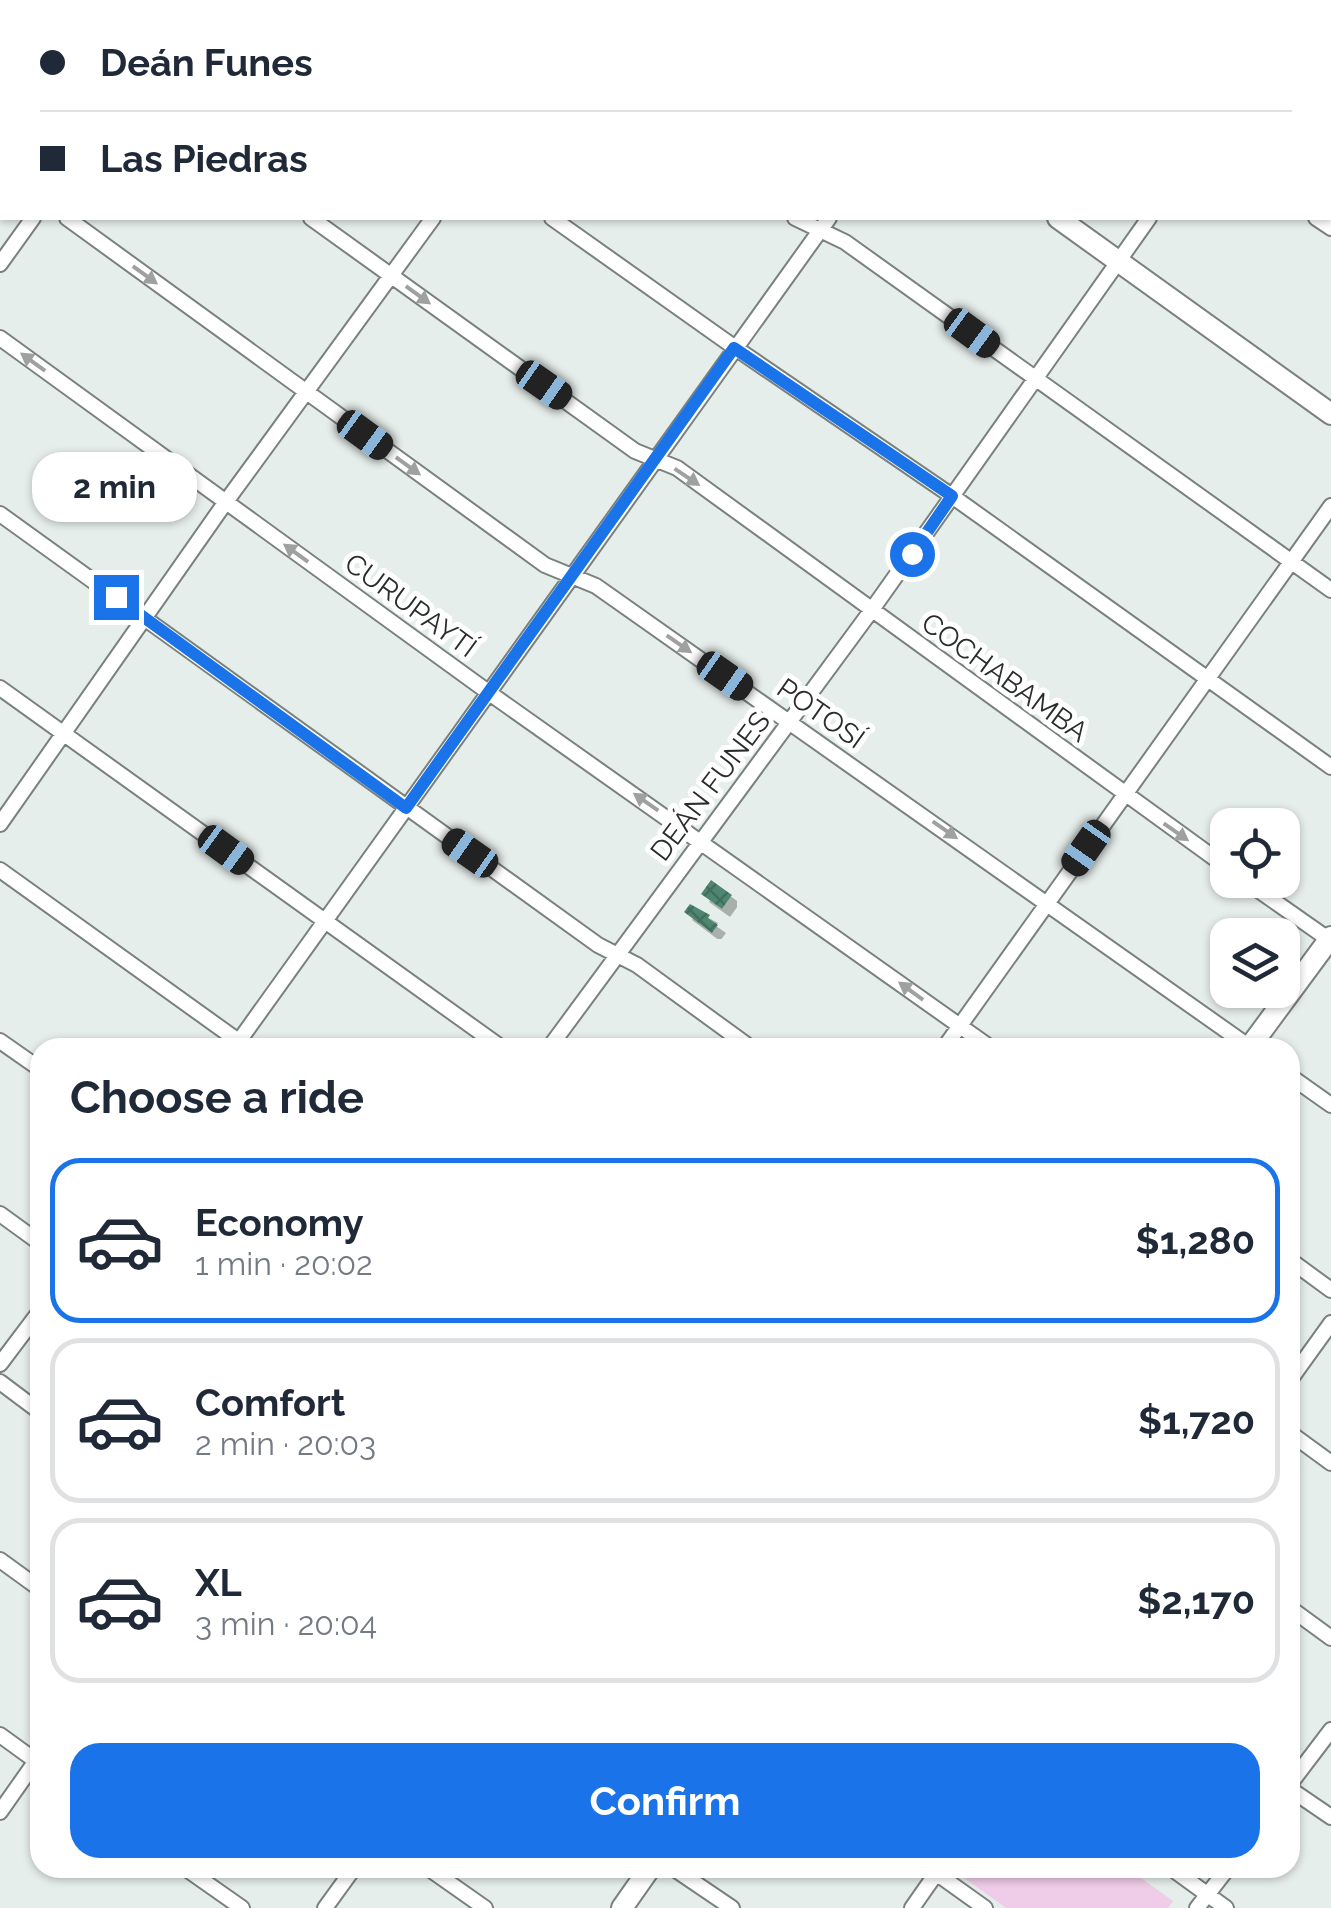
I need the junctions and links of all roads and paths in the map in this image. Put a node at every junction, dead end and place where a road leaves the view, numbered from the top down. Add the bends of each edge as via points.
1 (32, 220) edge
2 (69, 220) edge
3 (314, 220) edge
4 (432, 220) edge
5 (555, 220) edge
6 (1061, 220) edge
7 (1148, 220) edge
8 (825, 224) edge
9 (1118, 260) junction
10 (0, 264) edge
11 (392, 276) junction
12 (0, 338) edge
13 (734, 348) junction
14 (1035, 379) junction
15 (305, 392) junction
16 (1331, 414) edge
17 (654, 460) junction
18 (952, 496) junction
19 (225, 502) junction
20 (1331, 506) edge
21 (0, 514) edge
22 (1290, 561) junction
23 (571, 574) junction
24 (1331, 590) edge
25 (871, 610) junction
26 (145, 618) junction
27 (1206, 678) junction
28 (0, 688) edge
29 (488, 692) junction
30 (790, 722) junction
31 (64, 734) junction
32 (1331, 767) edge
33 (1124, 795) junction
34 (406, 808) junction
35 (0, 824) edge
36 (701, 840) junction
37 (1210, 855) edge
38 (0, 870) edge
39 (1270, 898) edge
40 (1048, 902) junction
41 (322, 921) junction
42 (1330, 939) edge
43 (617, 954) junction
44 (960, 1025) junction
45 (230, 1038) edge
46 (245, 1038) edge
47 (488, 1038) edge
48 (556, 1038) edge
49 (737, 1038) edge
50 (951, 1038) edge
51 (978, 1038) edge
52 (1237, 1038) edge
53 (1257, 1038) edge
54 (0, 1041) edge
55 (30, 1063) edge
56 (1300, 1083) edge
57 (1331, 1105) edge
58 (0, 1214) edge
59 (30, 1236) edge
60 (1300, 1267) edge
61 (1331, 1290) edge
62 (1331, 1323) edge
63 (30, 1324) edge
64 (0, 1364) edge
65 (1300, 1366) edge
66 (0, 1382) edge
67 (30, 1404) edge
68 (1300, 1441) edge
69 (1331, 1463) edge
70 (0, 1560) edge
71 (30, 1581) edge
72 (1300, 1615) edge
73 (1331, 1638) edge
74 (1331, 1730) edge
75 (0, 1735) edge
76 (30, 1754) edge
77 (30, 1772) edge
78 (1300, 1772) edge
79 (1300, 1794) edge
80 (0, 1812) edge
81 (1331, 1817) edge
82 (199, 1878) edge
83 (347, 1878) edge
84 (442, 1878) edge
85 (643, 1878) edge
86 (688, 1878) edge
87 (930, 1878) edge
88 (947, 1878) edge
89 (1185, 1878) edge
90 (1220, 1878) edge
91 (1208, 1894) junction
92 (242, 1908) edge
93 (325, 1908) edge
94 (485, 1908) edge
95 (622, 1908) edge
96 (732, 1908) edge
97 (912, 1908) edge
98 (985, 1908) edge
99 (1198, 1908) edge
100 (1226, 1908) edge

1 - 10 street
2 -> 15 street, POTOSÍ
3 - 11 street, COCHABAMBA
4 - 11 street
5 - 13 street
6 - 9 main road
7 - 9 street, DEÁN FUNES
8 - 13 street
8 - 14 street
9 - 14 street, DEÁN FUNES
9 - 16 main road
11 - 15 street
11 -> 17 street, COCHABAMBA
19 -> 12 street, CURUPAYTÍ
13 - 17 street
13 - 18 street
14 - 18 street, DEÁN FUNES
14 - 22 street
15 - 19 street
15 -> 23 street, POTOSÍ via 546,564
17 - 23 street
17 -> 25 street, COCHABAMBA via 677,468
18 - 25 street, DEÁN FUNES
18 - 27 street
19 - 26 street
29 -> 19 street, CURUPAYTÍ
20 - 22 street
21 - 26 street
22 - 24 street
22 - 27 street
23 - 29 street
23 -> 30 street, POTOSÍ
25 - 30 street, DEÁN FUNES
25 - 33 street, COCHABAMBA
26 - 31 street
26 - 34 street
27 - 32 street
27 - 33 street
28 - 31 street
29 - 34 street
36 -> 29 street, CURUPAYTÍ
30 - 36 street, DEÁN FUNES
30 -> 40 street, POTOSÍ
31 - 35 street
31 - 41 street
33 -> 37 street, COCHABAMBA
33 - 40 street
34 - 41 street
34 - 43 street
36 - 43 street, DEÁN FUNES
44 -> 36 street, CURUPAYTÍ
38 - 45 street
39 - 42 street
40 - 44 street
40 - 52 street, POTOSÍ
41 - 46 street
41 - 47 street
42 - 53 main road
43 - 48 street, DEÁN FUNES
43 - 49 street
44 - 50 street
44 - 51 street, CURUPAYTÍ
54 - 55 street
56 - 57 street
58 - 59 street
60 - 61 street
62 - 65 street
63 - 64 street
66 - 67 street
68 - 69 street
70 - 71 street
72 - 73 street
74 - 78 street
75 - 76 street
77 - 80 street
79 - 81 street
82 - 92 street
83 - 93 street
84 - 94 street
85 - 95 main road
86 - 96 street
87 - 97 street
88 - 98 street
89 - 91 street
90 - 91 street
91 - 99 street
91 - 100 street

